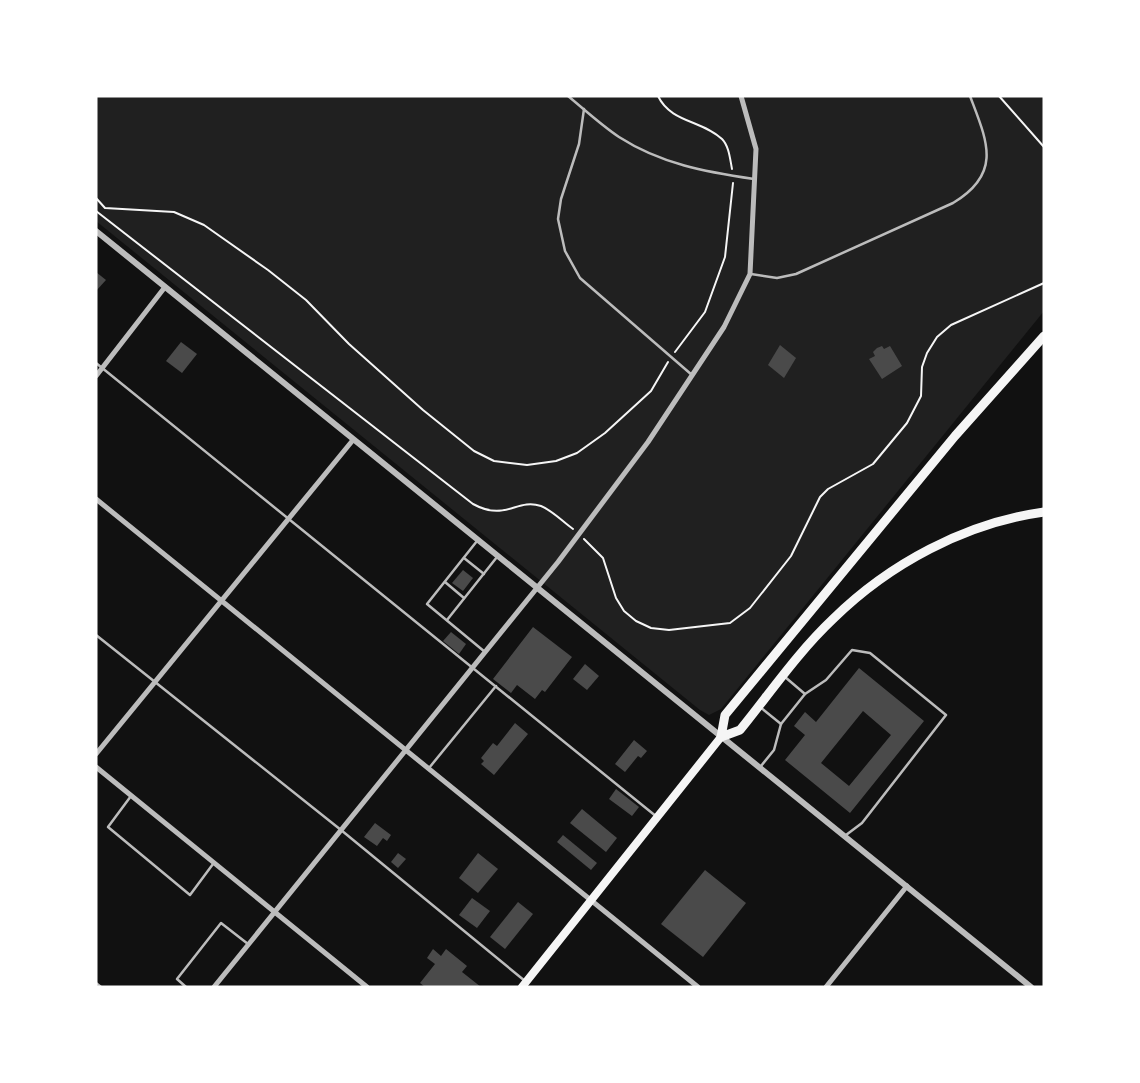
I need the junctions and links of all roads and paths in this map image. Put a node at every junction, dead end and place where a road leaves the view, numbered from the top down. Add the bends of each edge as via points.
1 (568, 96) edge
2 (658, 96) edge
3 (741, 96) edge
4 (970, 96) edge
5 (999, 96) edge
6 (584, 109) junction
7 (1044, 147) edge
8 (733, 176) junction
9 (755, 179) junction
10 (96, 198) edge
11 (96, 211) edge
12 (96, 231) edge
13 (750, 274) junction
14 (1044, 284) edge
15 (165, 286) junction
16 (1044, 336) edge
17 (1044, 346) edge
18 (671, 358) junction
19 (96, 363) edge
20 (102, 368) junction
21 (692, 375) junction
22 (96, 376) edge
23 (1009, 376) junction
24 (353, 440) junction
25 (96, 499) edge
26 (1044, 512) edge
27 (287, 519) junction
28 (578, 534) junction
29 (477, 541) junction
30 (497, 557) junction
31 (464, 558) junction
32 (484, 574) junction
33 (444, 582) junction
34 (536, 589) junction
35 (464, 598) junction
36 (220, 601) junction
37 (447, 620) junction
38 (96, 634) edge
39 (486, 652) junction
40 (473, 668) junction
41 (784, 676) junction
42 (155, 683) junction
43 (496, 686) junction
44 (805, 694) junction
45 (759, 706) junction
46 (781, 724) junction
47 (722, 737) junction
48 (405, 751) junction
49 (96, 754) edge
50 (96, 767) edge
51 (760, 767) junction
52 (428, 769) junction
53 (131, 796) junction
54 (658, 818) junction
55 (342, 830) junction
56 (845, 836) junction
57 (214, 863) junction
58 (907, 886) junction
59 (591, 901) junction
60 (276, 911) junction
61 (248, 944) junction
62 (96, 983) edge
63 (524, 985) edge
64 (101, 987) edge
65 (186, 987) edge
66 (214, 987) edge
67 (367, 987) edge
68 (698, 987) edge
69 (826, 987) edge
70 (1031, 987) edge

1 - 6 lane
2 - 8 path via 674,116 702,126 722,140 729,152
3 - 9 street via 756,149
4 - 13 lane via 986,140 986,165 980,181 969,194 796,274 776,278
5 - 7 path
6 - 8 lane via 619,137 653,155 693,170
6 - 18 lane via 579,144 561,199 558,220 565,251 580,278
8 - 9 lane
8 - 18 path via 725,257 705,312
9 - 13 street
10 - 18 path via 105,208 174,212 204,225 306,300 349,344 423,410 474,451 494,461 527,465 556,461 577,453 605,433 651,391
11 - 28 path via 473,504 496,513 528,505 540,506
12 - 15 street
13 - 21 street via 724,328
14 - 28 path via 950,325 938,337 927,353 922,367 921,396 907,423 873,464 828,488 820,497 791,556 750,608 730,623 669,630 651,628 636,621 616,598 604,558
15 - 20 street
15 - 24 street
16 - 23 highway
17 - 23 highway
18 - 21 lane
19 - 20 lane
20 - 22 street
20 - 27 lane
21 - 28 street via 648,442
23 - 47 highway via 955,436 725,715
24 - 27 street
24 - 29 street
25 - 36 street
26 - 41 highway via 966,533 896,567 863,590 832,620
27 - 36 street
27 - 40 lane
28 - 34 street
29 - 30 street
29 - 31 lane
30 - 32 lane
30 - 34 street
31 - 32 lane
31 - 33 lane
32 - 35 lane
33 - 35 lane
33 - 37 lane via 427,604
34 - 39 street
34 - 47 street
35 - 37 lane
36 - 42 street
36 - 48 street
37 - 39 lane
38 - 42 lane
39 - 40 street
40 - 43 lane
40 - 48 street
41 - 44 lane
41 - 45 highway
42 - 49 street
42 - 55 lane
43 - 52 lane
43 - 54 lane
44 - 46 lane
44 - 56 lane via 826,680 852,650 870,654 946,715 862,823
45 - 46 lane
45 - 47 highway via 740,730
46 - 51 lane via 774,750
47 - 51 street
47 - 54 main road
48 - 52 street
48 - 55 street
50 - 53 street
51 - 56 street
52 - 59 street
53 - 57 street
53 - 57 lane via 108,827 190,895
54 - 59 main road
55 - 60 street
55 - 63 lane
56 - 58 street
57 - 60 street
58 - 69 street
58 - 70 street
59 - 63 main road
59 - 68 street
60 - 61 street
60 - 67 street
61 - 65 lane via 221,923 177,979
61 - 66 street
62 - 64 lane

